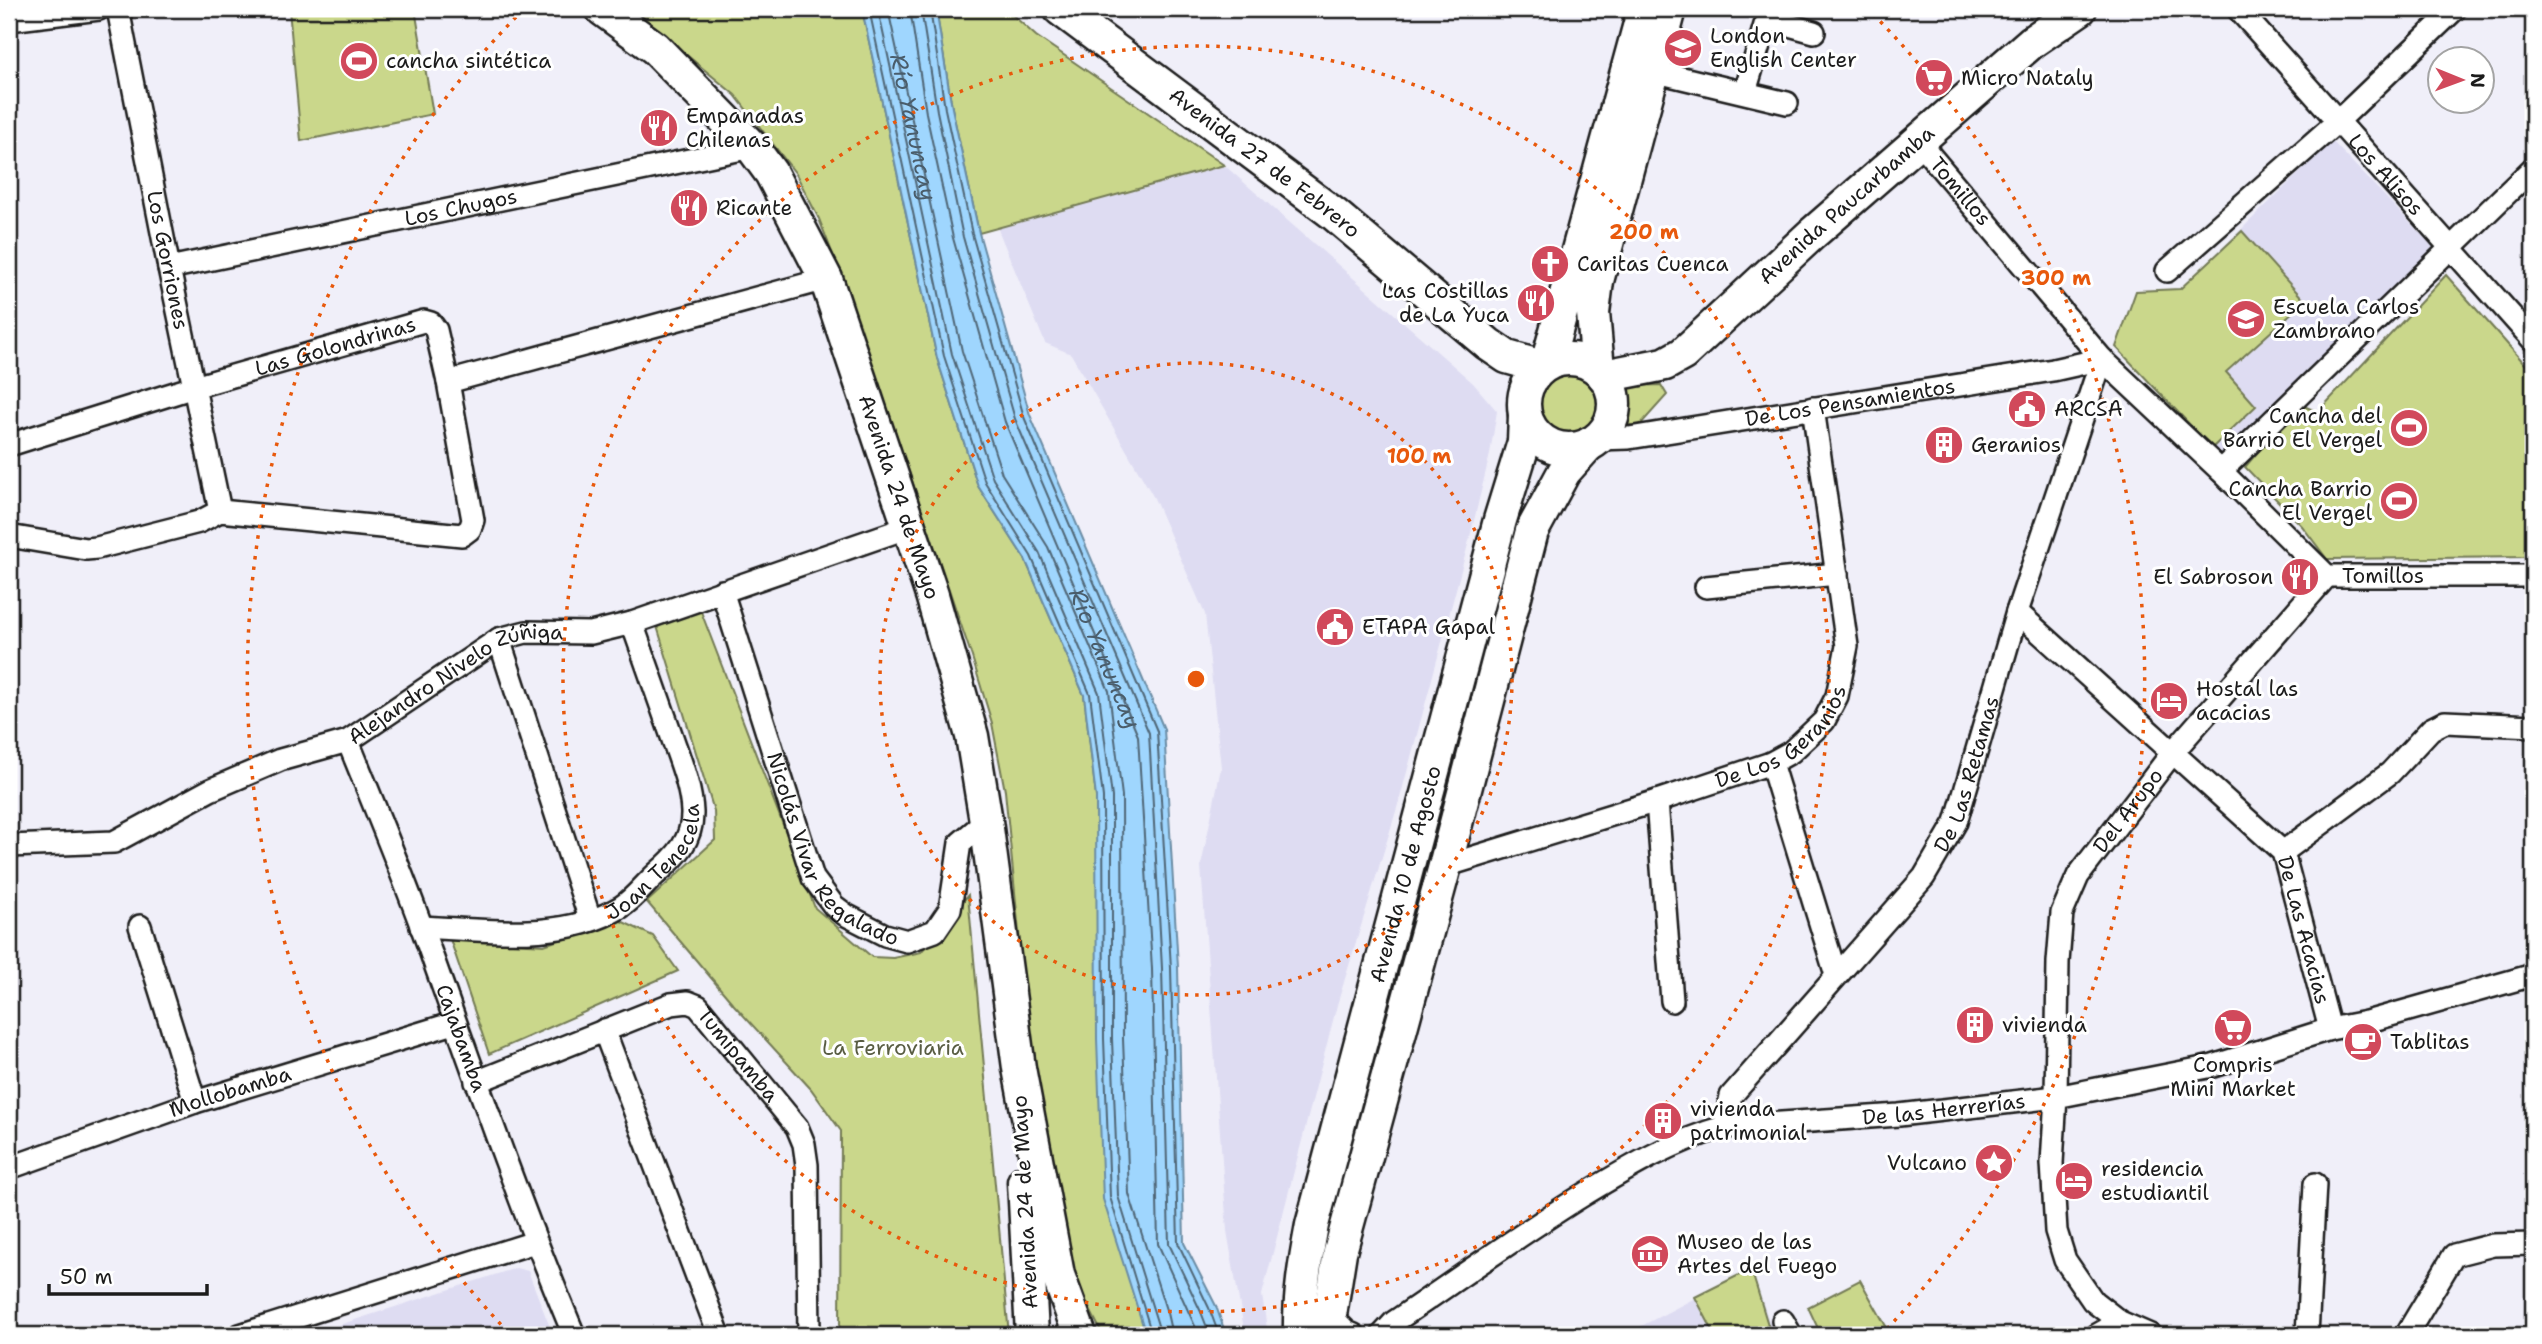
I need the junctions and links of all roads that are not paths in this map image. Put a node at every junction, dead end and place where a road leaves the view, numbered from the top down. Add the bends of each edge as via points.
1 (99, 9) edge
2 (118, 9) edge
3 (602, 9) edge
4 (1060, 9) edge
5 (1644, 9) edge
6 (1670, 9) edge
7 (2080, 9) edge
8 (2238, 9) edge
9 (2455, 9) edge
10 (9, 20) edge
11 (1814, 32) dead end
12 (1653, 71) junction
13 (1745, 92) junction
14 (1787, 103) dead end
15 (2338, 121) junction
16 (1918, 141) junction
17 (752, 147) junction
18 (2533, 168) edge
19 (2451, 247) junction
20 (169, 268) junction
21 (2166, 271) dead end
22 (826, 279) junction
23 (1460, 323) junction
24 (2533, 340) edge
25 (2102, 359) junction
26 (1545, 366) junction
27 (1601, 372) junction
28 (449, 382) junction
29 (194, 387) junction
30 (1813, 408) junction
31 (1524, 411) junction
32 (1593, 442) junction
33 (9, 445) edge
34 (2221, 471) junction
35 (220, 512) junction
36 (909, 527) junction
37 (9, 536) edge
38 (1837, 574) junction
39 (2327, 576) junction
40 (2533, 576) edge
41 (1706, 587) dead end
42 (722, 591) junction
43 (2017, 612) junction
44 (632, 623) junction
45 (499, 639) junction
46 (2533, 726) edge
47 (348, 741) junction
48 (2173, 752) junction
49 (1772, 763) junction
50 (1657, 801) junction
51 (986, 821) junction
52 (9, 846) edge
53 (2283, 852) junction
54 (1445, 866) junction
55 (590, 919) junction
56 (140, 926) dead end
57 (421, 927) junction
58 (1836, 975) junction
59 (2533, 975) edge
60 (1672, 1001) dead end
61 (454, 1023) junction
62 (2330, 1029) junction
63 (604, 1030) junction
64 (1019, 1068) junction
65 (476, 1082) junction
66 (2056, 1097) junction
67 (195, 1102) junction
68 (1724, 1127) junction
69 (9, 1168) edge
70 (2315, 1184) dead end
71 (535, 1242) junction
72 (2533, 1244) edge
73 (2120, 1322) junction
74 (1331, 1325) edge
75 (1388, 1328) edge
76 (240, 1335) edge
77 (574, 1335) edge
78 (719, 1335) edge
79 (809, 1335) edge
80 (1032, 1335) edge
81 (1080, 1335) edge
82 (1300, 1335) edge
83 (1354, 1335) edge
84 (1364, 1335) edge
85 (2097, 1335) edge
86 (2150, 1335) edge
87 (2307, 1335) edge
88 (2406, 1335) edge

1 - 10 street
2 - 20 street, Los Gorriones
3 - 17 main road, Avenida 24 de Mayo via 655,48
4 - 23 main road, Avenida 27 de Febrero via 1334,214
5 - 26 main road
6 - 12 main road
7 - 16 main road, Avenida Paucarbamba via 2033,41
8 - 15 street, Los Alisos
9 - 15 street
11 - 13 street via 1774,21 1765,25
12 - 13 street
12 - 27 main road via 1597,281 1593,313
13 - 14 street
15 - 19 street, Los Alisos
15 - 21 street
16 - 25 street, Tomillos
16 - 27 main road, Avenida Paucarbamba via 1684,355 1665,364
17 - 20 street, Los Chugos
17 - 22 main road, Avenida 24 de Mayo via 772,173
18 - 19 street
19 - 24 street, Los Alisos
19 - 34 street
20 - 29 street, Los Gorriones
22 - 28 street
22 - 36 main road, Avenida 24 de Mayo
23 - 26 main road, Avenida 27 de Febrero via 1507,357
23 - 31 main road, Avenida 27 de Febrero via 1503,373
25 - 30 street, De Los Pensamientos
25 - 34 street, Tomillos
25 - 43 street, De Las Retamas
26 - 27 main road via 1564,358 1590,364
26 - 31 main road via 1527,386
27 - 32 main road via 1614,403 1609,423
28 - 29 street, Las Golondrinas via 436,330 424,321
28 - 35 street via 473,520 462,535
29 - 33 street, Las Golondrinas
29 - 35 street, Los Gorriones
30 - 32 street, De Los Pensamientos
30 - 38 street, De Los Geranios
31 - 32 main road via 1530,427 1550,445 1563,449
31 - 82 main road, Avenida 10 de Agosto via 1524,442 1312,1226
32 - 54 main road, Avenida 10 de Agosto via 1564,472 1532,531
34 - 39 street, Tomillos
35 - 37 street via 199,522 97,548
36 - 42 street, Alejandro Nivelo Zúñiga
36 - 51 main road, Avenida 24 de Mayo via 972,736
38 - 41 street
38 - 49 street, De Los Geranios via 1847,646 1837,696 1811,735
39 - 40 street, Tomillos
39 - 48 street, Del Arupo
42 - 44 street, Alejandro Nivelo Zúñiga
42 - 51 street, Nicolás Vivar Regalado via 813,878 834,905 885,935 907,941 935,930 950,909 960,843
43 - 48 street, De Las Acacias
43 - 58 street, De Las Retamas via 1956,822 1924,877
44 - 45 street, Alejandro Nivelo Zúñiga via 591,633 526,632
44 - 55 street, Joan Tenecela via 679,758 692,811 691,828 674,858 622,906
45 - 47 street, Alejandro Nivelo Zúñiga
45 - 55 street
46 - 53 street via 2445,722 2431,729 2390,773
47 - 52 street, Alejandro Nivelo Zúñiga via 280,760 210,790 114,842
47 - 57 street, Cajabamba
48 - 53 street, De Las Acacias
48 - 66 street, Del Arupo via 2078,876 2062,913
49 - 50 street, De Los Geranios
49 - 58 street
50 - 54 street, De Los Geranios
50 - 60 street
51 - 64 main road, Avenida 24 de Mayo
53 - 62 street, De Las Acacias
54 - 74 main road, Avenida 10 de Agosto via 1340,1252
55 - 57 street, Joan Tenecela via 561,929
56 - 67 street
57 - 61 street, Cajabamba
58 - 68 street, De Las Retamas via 1731,1096
59 - 62 street, De las Herrerías
61 - 65 street, Cajabamba
61 - 67 street, Mollobamba
62 - 66 street, De las Herrerías via 2213,1066
63 - 65 street, Tumipamba
63 - 78 street
63 - 79 street, Tumipamba via 671,1004 698,1006 797,1127 807,1165
64 - 80 main road, Avenida 24 de Mayo
64 - 81 main road, Avenida 24 de Mayo via 1058,1275
65 - 71 street, Cajabamba
66 - 68 street, De las Herrerías via 1899,1115
66 - 73 street, Del Arupo via 2052,1163 2056,1231 2065,1260 2093,1301
67 - 69 street, Mollobamba
68 - 75 street, De las Herrerías via 1696,1134 1639,1161 1552,1214
70 - 87 street
71 - 76 street
71 - 77 street, Cajabamba
72 - 88 street via 2493,1245 2454,1255
73 - 85 street
73 - 86 street
74 - 83 street
75 - 84 street, De las Herrerías

